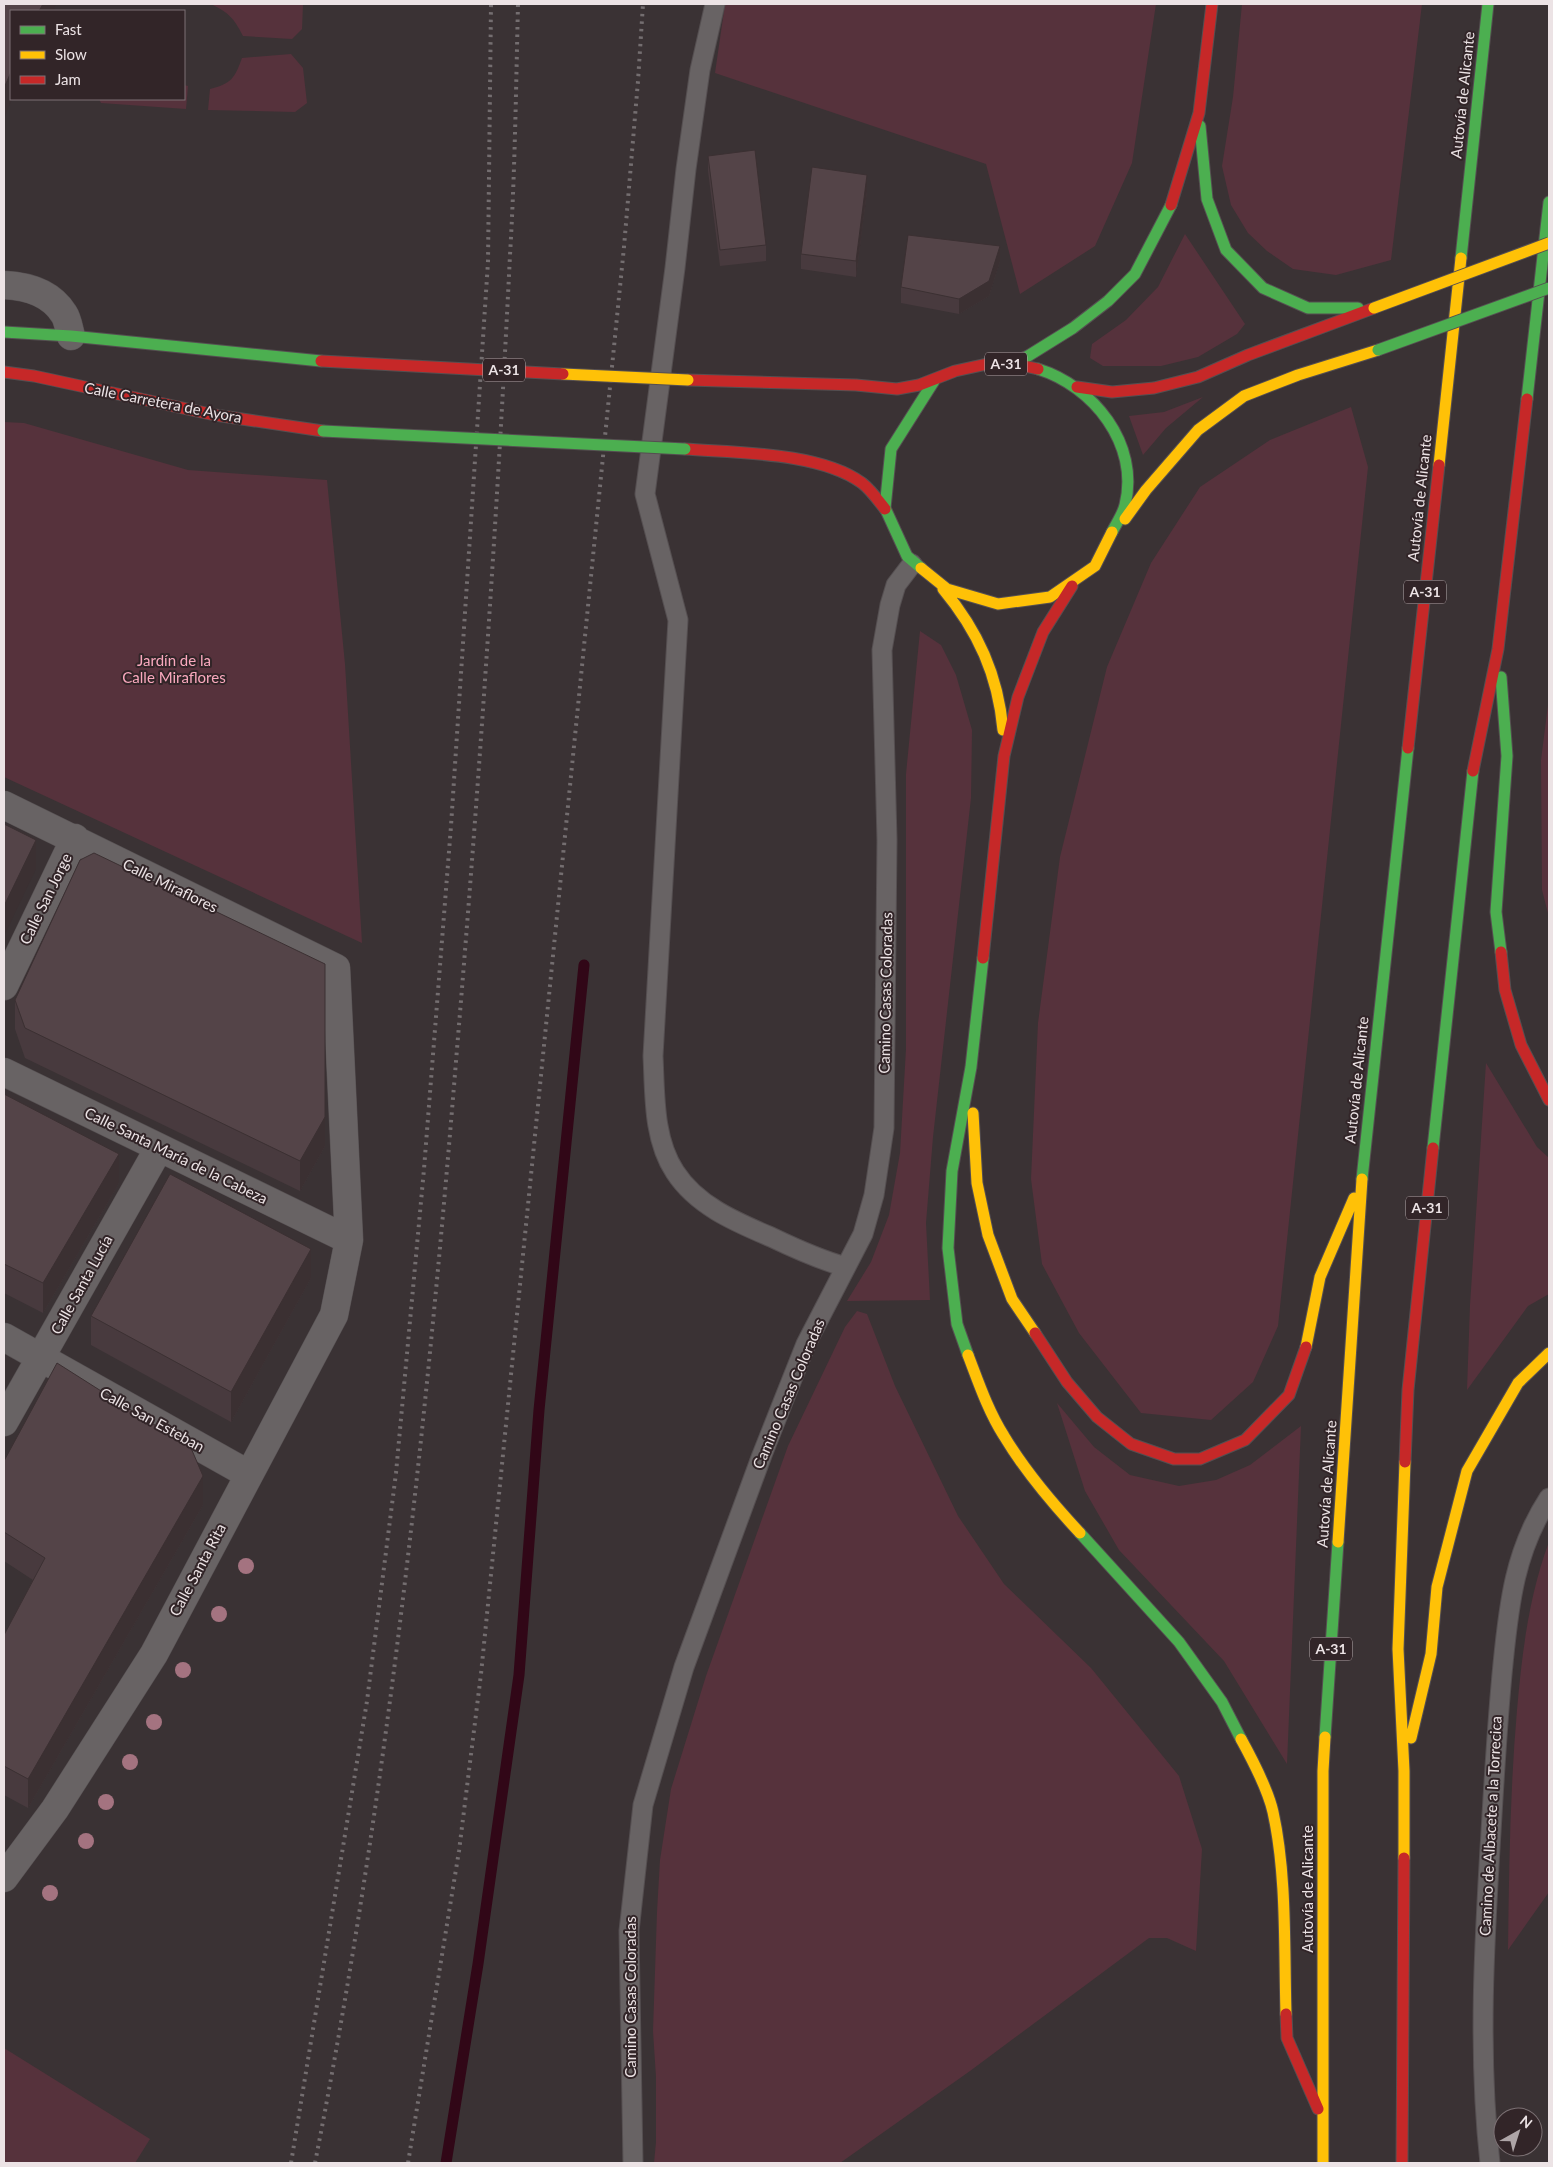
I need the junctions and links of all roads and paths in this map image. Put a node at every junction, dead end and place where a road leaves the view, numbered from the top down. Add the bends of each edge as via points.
1 (715, 4) edge
2 (1212, 4) edge
3 (1488, 4) edge
4 (1199, 113) junction
5 (1549, 202) edge
6 (1549, 243) edge
7 (4, 285) edge
8 (1549, 288) edge
9 (1374, 308) junction
10 (4, 332) edge
11 (71, 336) junction
12 (1010, 364) junction
13 (4, 372) edge
14 (934, 381) junction
15 (1077, 386) junction
16 (885, 509) junction
17 (1120, 526) junction
18 (912, 564) junction
19 (939, 584) junction
20 (1072, 586) junction
21 (1498, 649) junction
22 (1004, 756) junction
23 (4, 805) edge
24 (76, 838) junction
25 (336, 968) joint
26 (4, 986) edge
27 (971, 1067) junction
28 (4, 1072) edge
29 (1549, 1100) edge
30 (159, 1148) junction
31 (1362, 1180) junction
32 (349, 1240) junction
33 (846, 1267) junction
34 (4, 1337) edge
35 (1549, 1352) edge
36 (41, 1358) junction
37 (4, 1422) edge
38 (248, 1474) junction
39 (1549, 1498) edge
40 (1404, 1771) junction
41 (4, 1878) edge
42 (1322, 2120) junction
43 (633, 2163) edge
44 (1322, 2163) edge
45 (1402, 2163) edge
46 (1490, 2163) edge

1 - 33 lane via 700,70 644,494 678,620 653,1056 656,1109 662,1142 674,1172 696,1196 725,1217 821,1260
2 - 4 main road
3 - 31 main road, Autovía de Alicante / A-31
4 - 9 main road via 1207,199 1226,250 1263,288 1308,308
4 - 12 main road via 1169,210 1135,274 1108,301 1073,328
5 - 21 main road, A-31
6 - 9 main road, A-31, bridge
7 - 11 street via 25,286 49,297 65,314
8 - 17 main road, bridge via 1244,396 1198,430 1146,490
9 - 15 main road, A-31 via 1198,377 1154,388 1112,392
10 - 11 main road
11 - 14 main road, A-31, bridge via 321,361 896,389 915,388
12 - 14 main road, A-31 via 982,364
12 - 15 main road, A-31 via 1028,365
13 - 16 main road, Calle Carretera de Ayora / A-31, bridge via 215,415 323,431 685,450 791,459 834,469 862,483
14 - 16 main road, A-31 via 913,406 894,441 882,487
15 - 17 main road, A-31 via 1109,420 1128,468 1128,493
16 - 18 main road, A-31 via 890,529
17 - 20 main road, A-31 via 1102,558
18 - 19 main road, A-31
18 - 33 lane, Camino Casas Coloradas via 896,585 882,650 887,840 884,1128 874,1195 863,1234
19 - 20 main road, A-31 via 984,603 1008,604 1053,598
19 - 22 main road via 963,612 992,669 1003,722
20 - 22 main road via 1043,632 1032,659 1018,697
21 - 29 main road via 1507,756 1496,912 1504,990 1521,1045
21 - 40 main road, A-31 via 1474,761 1408,1390 1398,1649
22 - 27 main road
23 - 24 street, Calle Miraflores
24 - 25 street, Calle Miraflores
24 - 26 street, Calle San Jorge
25 - 32 street, Calle Santa Rita
27 - 31 main road via 977,1183 988,1234 1012,1299 1067,1382 1097,1416 1131,1444 1174,1459 1200,1459 1245,1440 1289,1395 1308,1342 1320,1277
27 - 42 main road via 952,1171 948,1248 957,1324 1003,1435 1050,1500 1179,1642 1222,1702 1252,1759 1273,1811 1282,1880 1287,2038
28 - 30 street, Calle Santa María de la Cabeza
30 - 32 street, Calle Santa María de la Cabeza
30 - 36 street, Calle Santa Lucía
31 - 42 main road, Autovía de Alicante / A-31 via 1323,1771
32 - 38 street, Calle Santa Rita via 334,1315
33 - 43 lane, Camino Casas Coloradas via 806,1344 762,1455 684,1667 642,1805 629,1931
34 - 36 street, Calle San Esteban
35 - 40 main road via 1518,1383 1467,1471 1438,1588 1431,1654
36 - 37 street, Calle Santa Lucía
36 - 38 street, Calle San Esteban
38 - 41 street, Calle Santa Rita via 154,1654 55,1809
39 - 46 lane, Camino de Albacete a la Torrecica via 1527,1537 1512,1590 1498,1707 1484,1962 1483,2047
40 - 45 main road, A-31
42 - 44 main road, Autovía de Alicante / A-31

